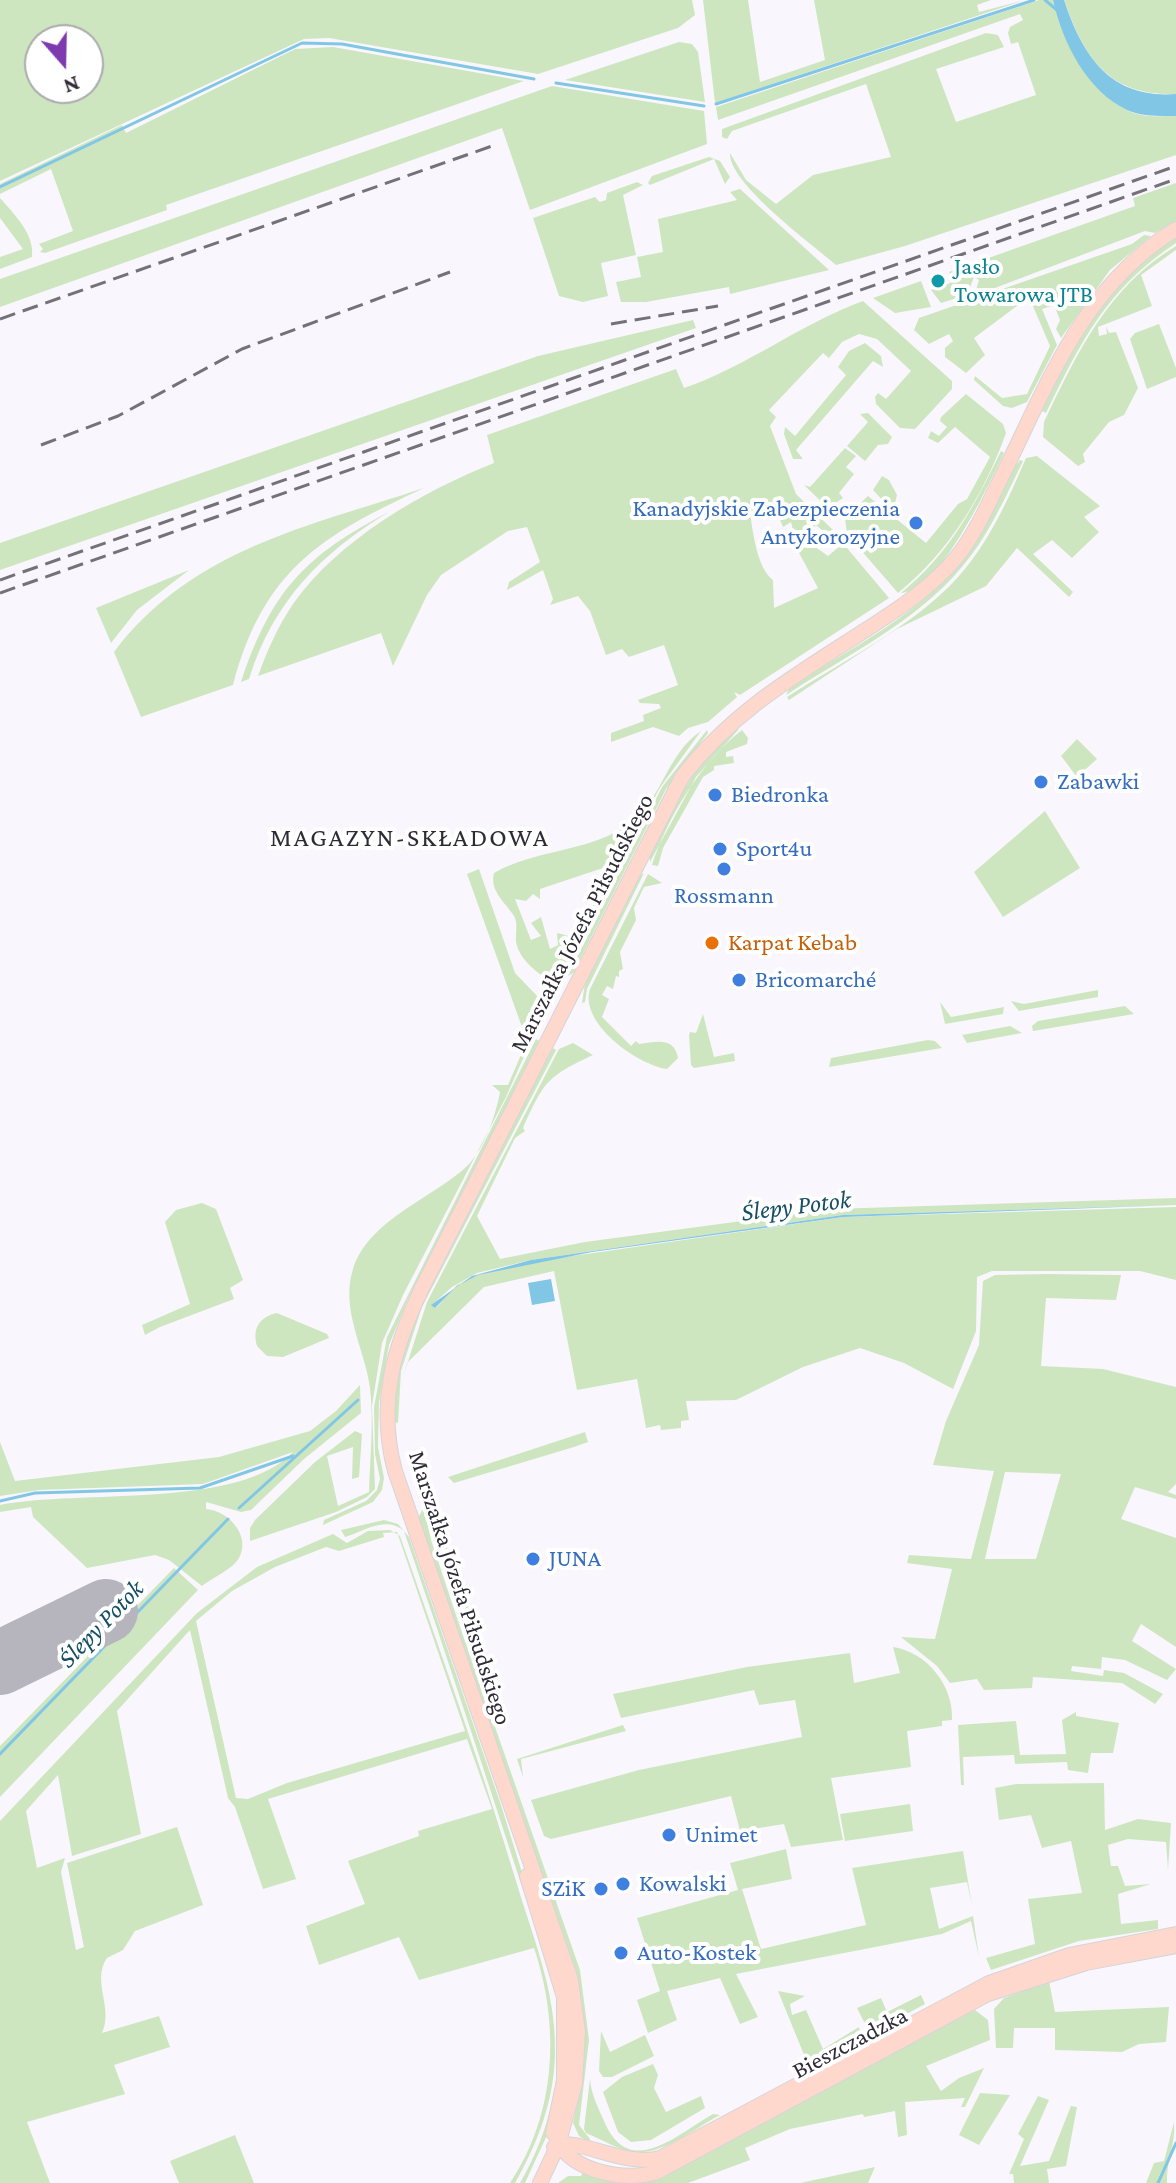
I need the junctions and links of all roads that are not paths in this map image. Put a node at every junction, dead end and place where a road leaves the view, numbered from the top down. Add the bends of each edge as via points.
1 (1176, 229) edge
2 (505, 1795) junction
3 (1176, 1934) edge
4 (1176, 1946) edge
5 (568, 2114) junction
6 (553, 2143) junction
7 (588, 2149) junction
8 (583, 2165) junction
9 (529, 2183) edge
10 (541, 2183) edge

1 - 2 main road, Marszałka Józefa Piłsudskiego via 1119,273 1077,326 980,520 948,567 909,600 736,716 682,777 401,1333 387,1392 392,1460
2 - 5 main road, Marszałka Józefa Piłsudskiego via 571,1980 578,2032
2 - 6 main road, Marszałka Józefa Piłsudskiego via 564,1997 564,2081
3 - 7 main road, Bieszczadzka via 1069,1955 989,1983 660,2158 628,2161
4 - 8 main road, Bieszczadzka via 1086,1963 988,1994 657,2172 621,2175
5 - 6 main road, Marszałka Józefa Piłsudskiego
5 - 7 main road via 575,2137
6 - 7 main road, Bieszczadzka
6 - 8 main road, Bieszczadzka
6 - 9 main road
6 - 10 main road
8 - 10 main road via 563,2166

